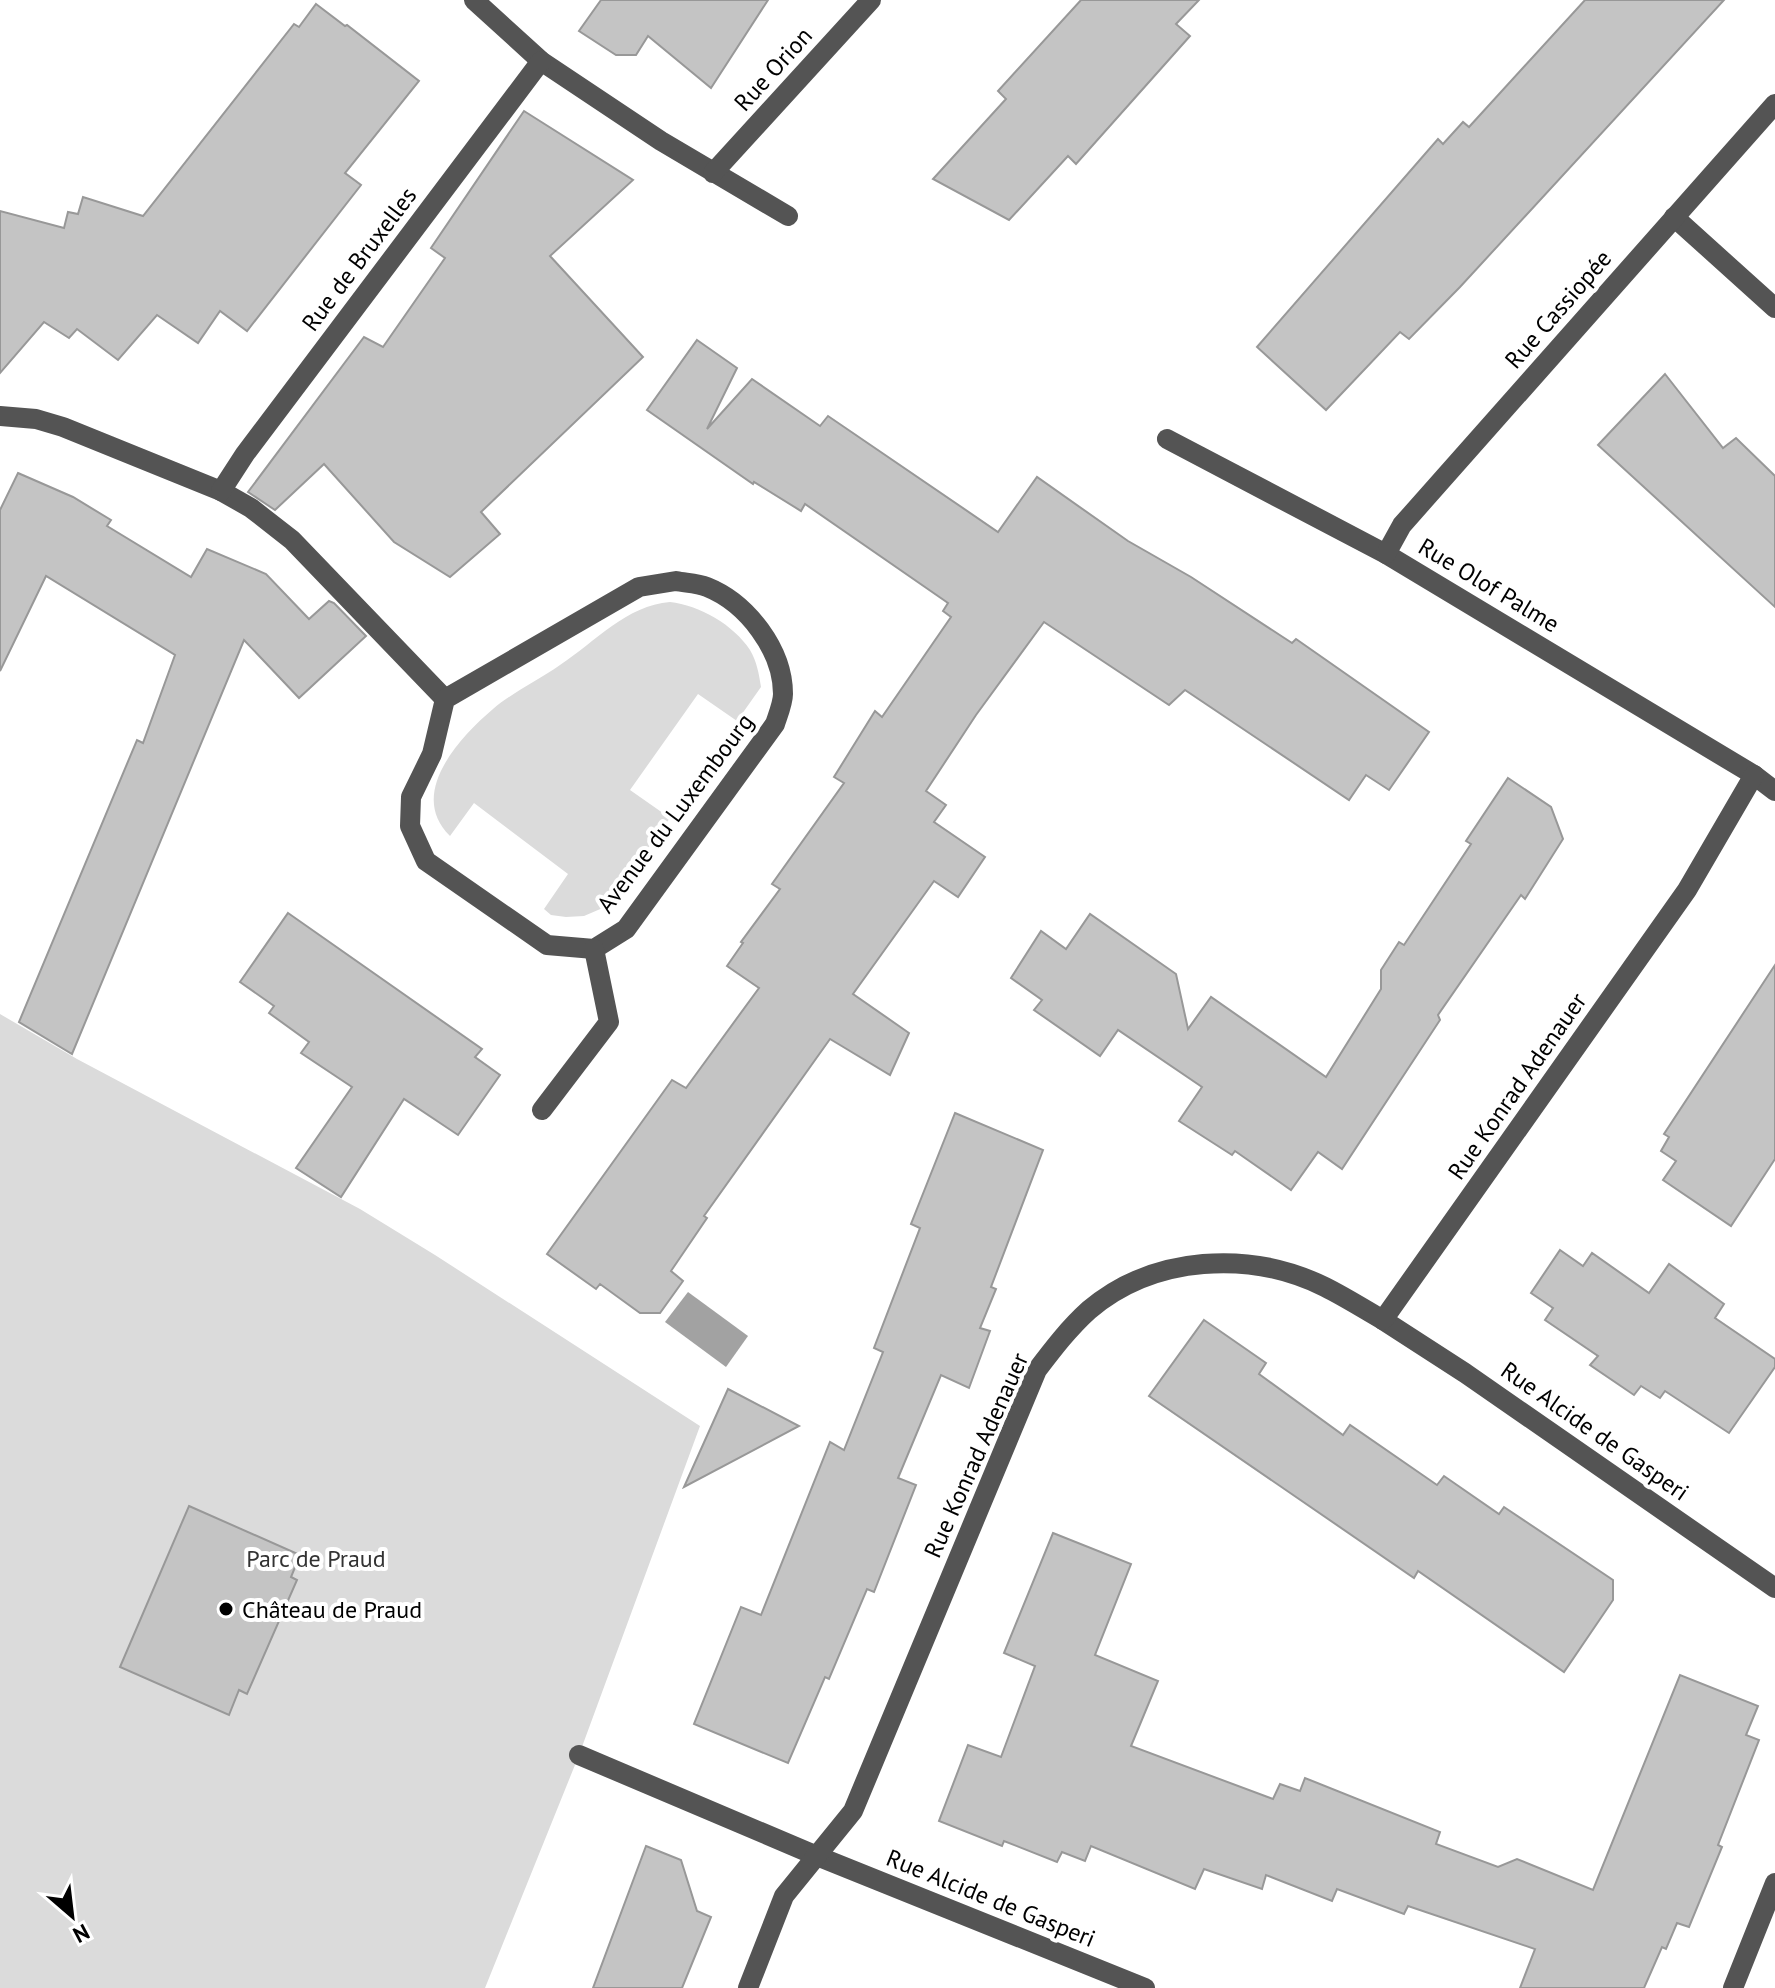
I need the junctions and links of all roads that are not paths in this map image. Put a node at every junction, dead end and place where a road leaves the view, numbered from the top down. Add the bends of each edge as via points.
1 (474, 0) edge
2 (871, 0) edge
3 (541, 61) junction
4 (1775, 104) edge
5 (713, 173) junction
6 (788, 216) dead end
7 (1674, 217) junction
8 (1775, 308) edge
9 (0, 416) edge
10 (1167, 439) dead end
11 (221, 491) junction
12 (1386, 554) junction
13 (445, 699) junction
14 (1754, 775) junction
15 (1775, 791) edge
16 (594, 949) junction
17 (542, 1110) dead end
18 (1383, 1320) junction
19 (1775, 1588) edge
20 (579, 1755) dead end
21 (817, 1856) junction
22 (1775, 1883) edge
23 (748, 1988) edge
24 (1145, 1988) edge
25 (1733, 1988) edge

1 - 3 street
2 - 5 street, Rue Orion
3 - 5 street
3 - 11 street, Rue de Bruxelles
4 - 7 street, Rue Cassiopée
5 - 6 street
7 - 8 street
7 - 12 street, Rue Cassiopée via 1402,525
9 - 11 street via 63,427
10 - 12 street, Rue Olof Palme
11 - 13 street via 292,540
12 - 14 street, Rue Olof Palme
13 - 16 street via 432,754 411,797 410,826 426,861 547,945
13 - 16 street, Avenue du Luxembourg via 639,587 676,581 706,587 735,603 761,630 780,670 784,696 775,724 626,929
14 - 15 street, Rue Olof Palme
14 - 18 street, Rue Konrad Adenauer via 1687,890
16 - 17 street via 609,1022
18 - 19 street, Rue Alcide de Gasperi
18 - 21 street, Rue Konrad Adenauer via 1323,1285 1270,1268 1224,1262 1178,1266 1127,1286 1091,1309 1037,1370 853,1811
20 - 21 street, Rue Alcide de Gasperi
21 - 23 street, Rue Konrad Adenauer via 784,1896
21 - 24 street, Rue Alcide de Gasperi
22 - 25 street

